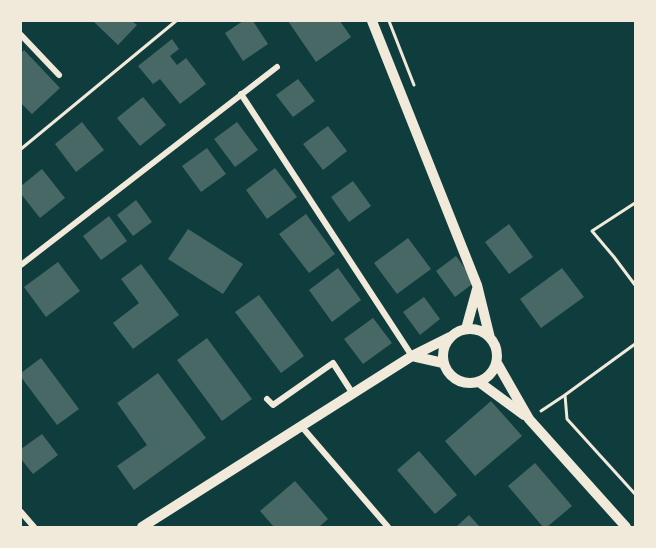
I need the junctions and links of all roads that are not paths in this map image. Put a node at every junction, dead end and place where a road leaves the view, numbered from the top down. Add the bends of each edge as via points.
1 (372, 21) edge
2 (21, 35) edge
3 (277, 67) dead end
4 (59, 75) dead end
5 (241, 94) junction
6 (21, 266) edge
7 (477, 288) junction
8 (466, 329) junction
9 (450, 337) junction
10 (490, 338) junction
11 (412, 356) junction
12 (443, 363) junction
13 (497, 363) junction
14 (479, 382) junction
15 (353, 394) junction
16 (267, 399) dead end
17 (529, 419) junction
18 (302, 427) junction
19 (21, 512) edge
20 (34, 527) edge
21 (142, 527) edge
22 (388, 527) edge
23 (626, 527) edge

1 - 7 street
2 - 4 street
3 - 5 street
5 - 6 street
5 - 11 street
7 - 8 street
7 - 10 street
8 - 9 street
8 - 10 street via 483,332
9 - 11 street
9 - 12 street
10 - 13 street
11 - 12 street
11 - 15 street
12 - 14 street via 453,378 470,384
13 - 14 street via 493,372
13 - 17 street
14 - 17 street
15 - 16 street via 333,363 273,405
15 - 18 street
17 - 23 street
18 - 21 street
18 - 22 street
19 - 20 street

